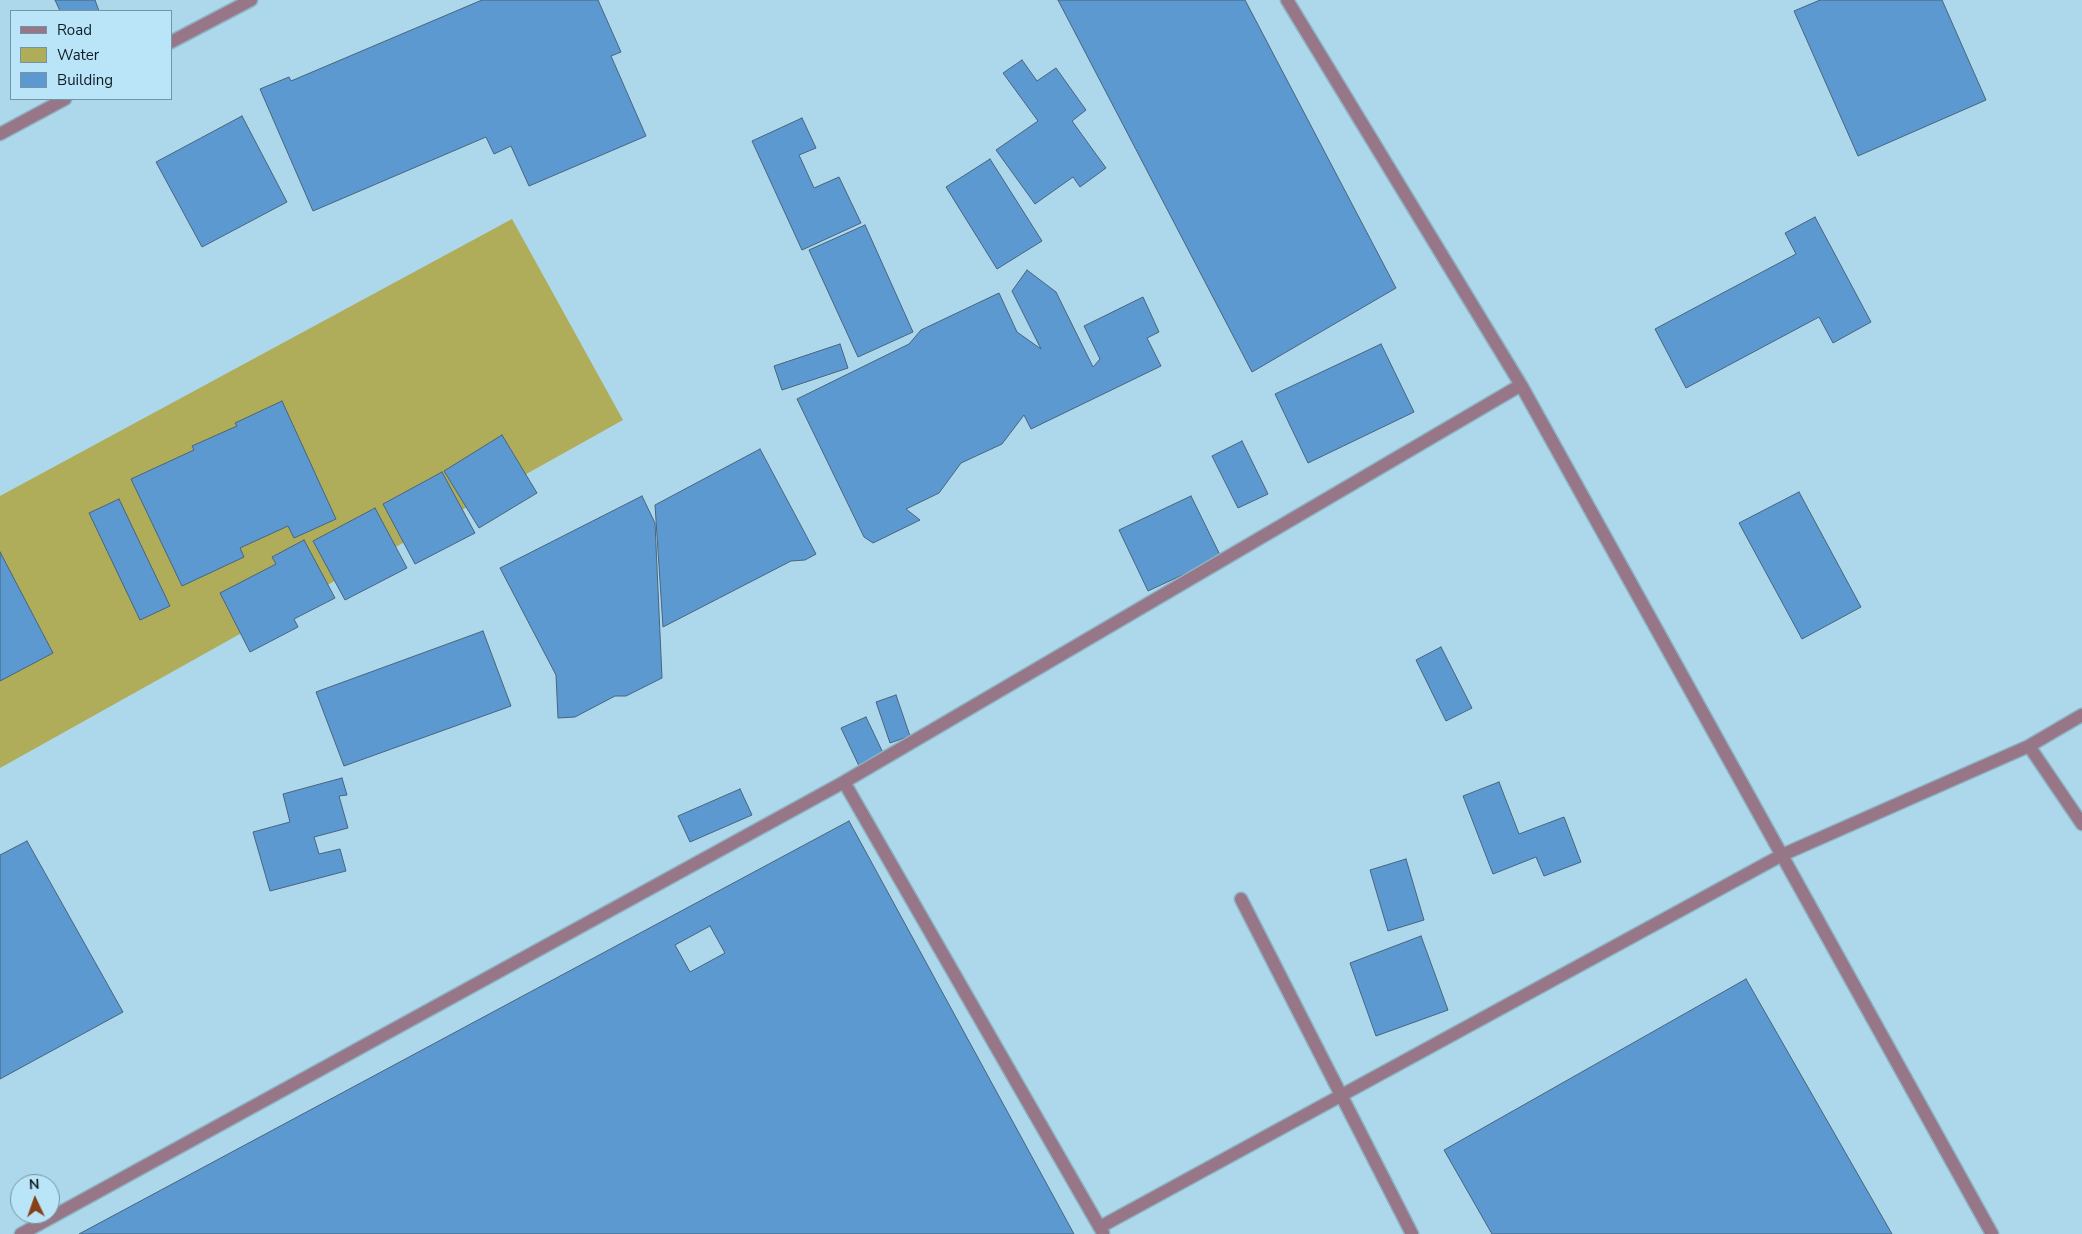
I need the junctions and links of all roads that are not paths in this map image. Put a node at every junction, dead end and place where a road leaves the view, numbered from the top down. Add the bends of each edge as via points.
1 (250, 0) edge
2 (1287, 0) edge
3 (172, 41) edge
4 (63, 100) edge
5 (0, 134) edge
6 (1521, 385) junction
7 (2082, 716) edge
8 (2029, 746) junction
9 (844, 782) junction
10 (2082, 824) edge
11 (1782, 855) junction
12 (1241, 899) dead end
13 (1341, 1096) junction
14 (1102, 1230) edge
15 (21, 1234) edge
16 (1412, 1234) edge
17 (1992, 1234) edge

1 - 3 lane
2 - 6 lane
4 - 5 lane
6 - 9 lane
6 - 11 lane
7 - 8 lane
8 - 10 lane
8 - 11 lane
9 - 14 lane
9 - 15 lane
11 - 13 lane
11 - 17 lane
12 - 13 lane
13 - 14 lane
13 - 16 lane

